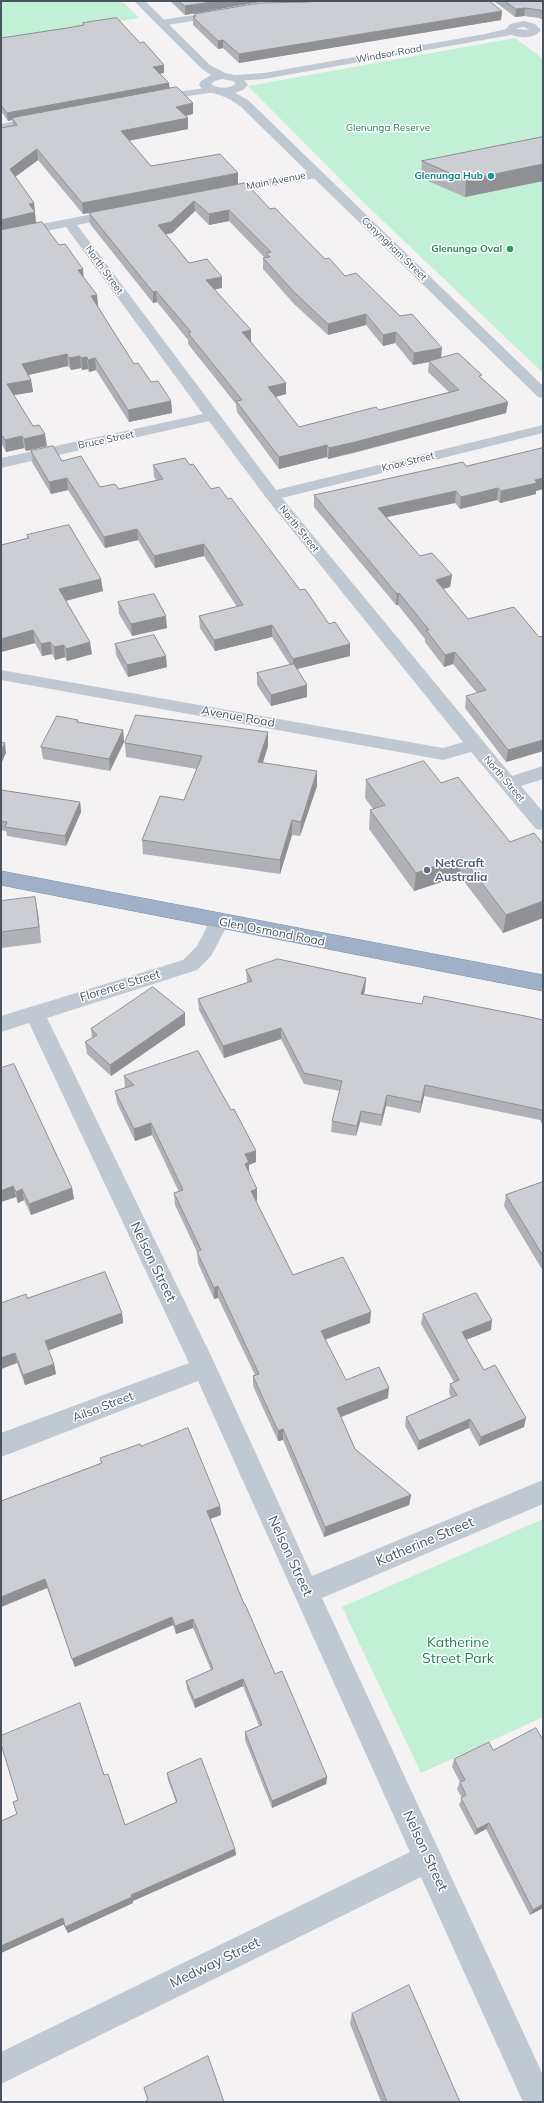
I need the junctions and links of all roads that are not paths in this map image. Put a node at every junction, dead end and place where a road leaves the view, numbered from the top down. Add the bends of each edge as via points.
1 (139, 1) edge
2 (227, 12) edge
3 (507, 18) dead end
4 (161, 23) junction
5 (515, 28) junction
6 (535, 29) edge
7 (540, 42) dead end
8 (206, 66) junction
9 (222, 76) junction
10 (238, 83) junction
11 (213, 86) junction
12 (145, 100) edge
13 (244, 103) junction
14 (51, 117) edge
15 (1, 126) edge
16 (316, 174) junction
17 (209, 195) edge
18 (131, 210) edge
19 (69, 223) junction
20 (1, 236) edge
21 (543, 394) edge
22 (212, 416) junction
23 (543, 428) edge
24 (1, 463) edge
25 (272, 496) junction
26 (1, 675) edge
27 (475, 745) junction
28 (543, 772) edge
29 (508, 784) junction
30 (543, 824) edge
31 (1, 878) edge
32 (219, 922) junction
33 (543, 983) edge
34 (34, 1013) junction
35 (1, 1024) edge
36 (204, 1368) junction
37 (1, 1445) edge
38 (543, 1492) edge
39 (306, 1592) junction
40 (428, 1858) junction
41 (1, 2068) edge
42 (539, 2102) edge

1 - 4 street
2 - 4 street
3 - 5 street
4 - 8 street
5 - 6 street
5 - 10 street, Windsor Road
6 - 7 street
8 - 9 street
8 - 11 street
9 - 10 street
9 - 11 street
10 - 11 street
10 - 13 street, Conyngham Street
11 - 12 street
11 - 13 street, Conyngham Street
13 - 16 street, Conyngham Street
14 - 15 street
16 - 17 street, Main Avenue
16 - 21 street, Conyngham Street
18 - 19 street
19 - 20 street
19 - 22 street, North Street
22 - 24 street, Bruce Street
22 - 25 street, North Street
23 - 25 street, Knox Street
25 - 27 street, North Street
26 - 27 street, Avenue Road via 443,754
27 - 29 street, North Street
28 - 29 street
29 - 30 street, North Street
31 - 32 highway, Glen Osmond Road
32 - 33 highway, Glen Osmond Road
32 - 34 street, Florence Street via 204,951 190,965
34 - 35 street, Florence Street
34 - 36 street, Nelson Street
36 - 37 street, Ailsa Street
36 - 39 street, Nelson Street
38 - 39 street, Katherine Street
39 - 40 street, Nelson Street
40 - 41 street, Medway Street
40 - 42 street, Nelson Street

